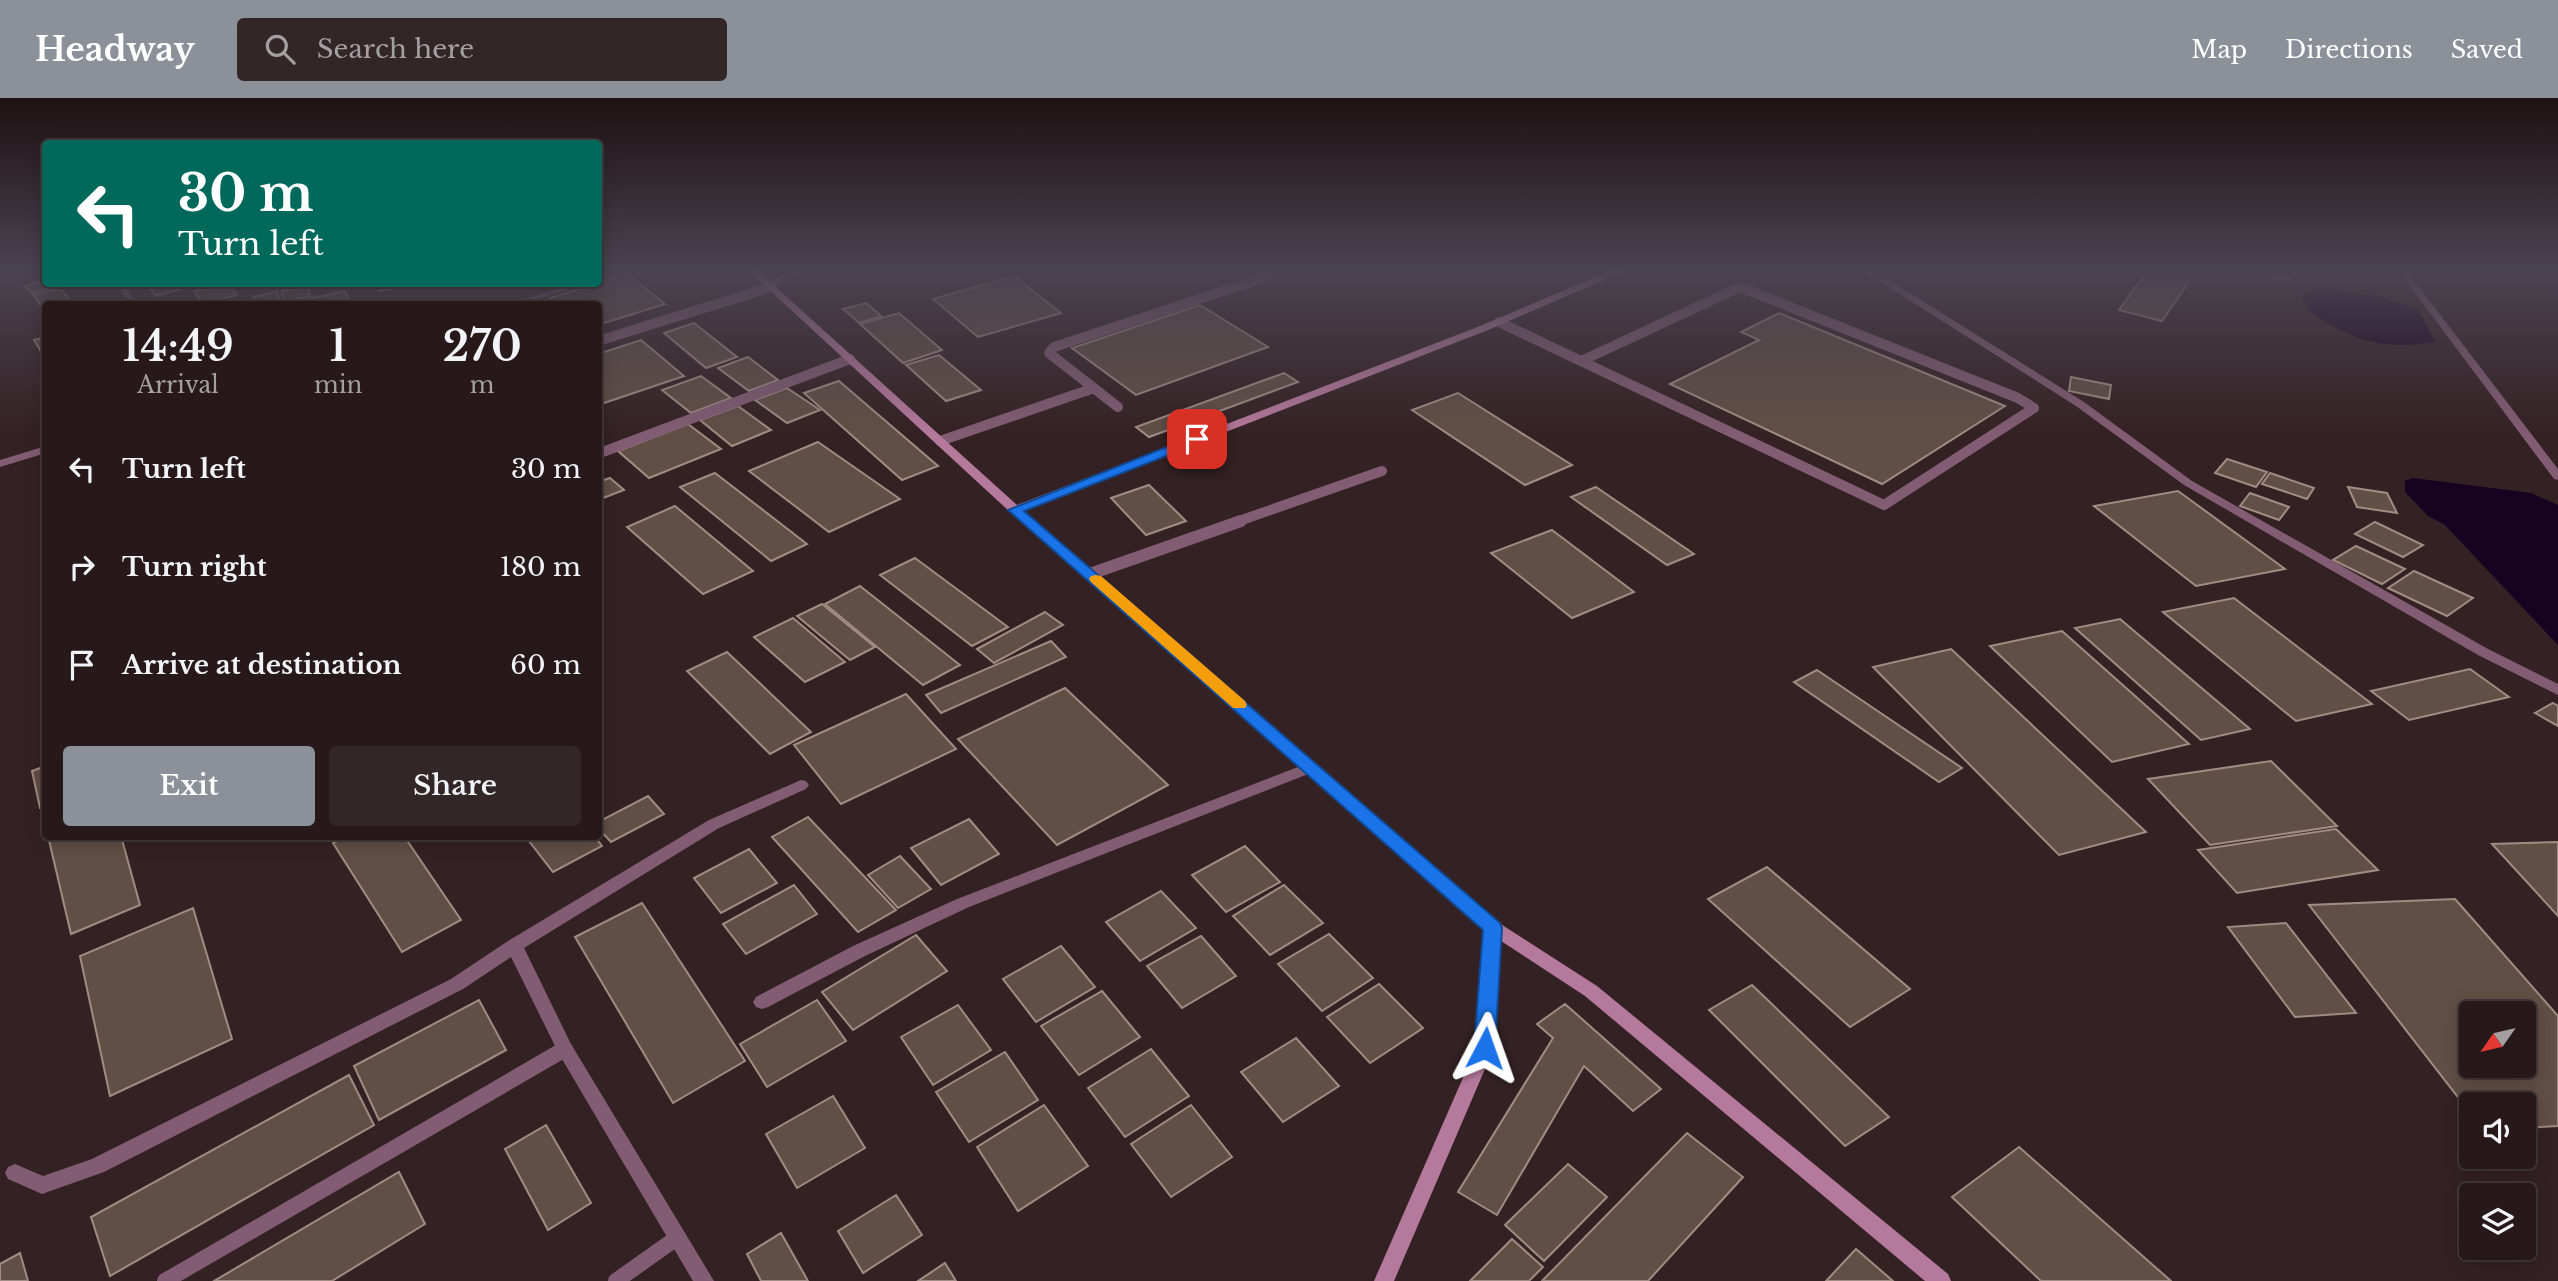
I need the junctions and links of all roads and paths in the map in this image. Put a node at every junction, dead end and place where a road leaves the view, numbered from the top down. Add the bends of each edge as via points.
1 (649, 325) edge
2 (813, 325) edge
3 (1118, 325) edge
4 (1491, 325) edge
5 (1506, 325) edge
6 (1657, 325) edge
7 (1837, 325) edge
8 (1955, 325) edge
9 (2444, 325) edge
10 (602, 340) edge
11 (850, 359) junction
12 (1581, 361) junction
13 (1094, 388) junction
14 (1118, 407) dead end
15 (940, 441) junction
16 (42, 450) edge
17 (602, 452) edge
18 (0, 464) edge
19 (1382, 471) dead end
20 (2558, 477) edge
21 (1014, 510) junction
22 (1090, 574) junction
23 (2558, 690) edge
24 (1311, 767) junction
25 (801, 785) dead end
26 (1493, 928) junction
27 (514, 946) junction
28 (762, 1002) dead end
29 (565, 1049) junction
30 (15, 1173) dead end
31 (678, 1237) junction
32 (165, 1281) edge
33 (616, 1281) edge
34 (704, 1281) edge
35 (1384, 1281) edge
36 (1941, 1281) edge

1 - 10 lane
2 - 11 street
3 - 13 lane via 1054,346 1049,353
4 - 21 street
5 - 12 lane
6 - 12 lane
7 - 12 lane via 2034,408 1884,505
8 - 23 street via 2080,404 2188,483
9 - 20 street
11 - 15 street
11 - 17 lane
13 - 14 lane
13 - 15 lane
15 - 21 street
16 - 18 street
19 - 22 lane
21 - 22 street
22 - 24 street
24 - 26 street
24 - 28 street via 963,903 859,950
25 - 27 street via 714,824
26 - 35 street via 1485,1048
26 - 36 street via 1591,991
27 - 29 street
27 - 30 street via 457,984 97,1166 42,1185
29 - 31 street
29 - 32 lane
31 - 33 lane
31 - 34 street

